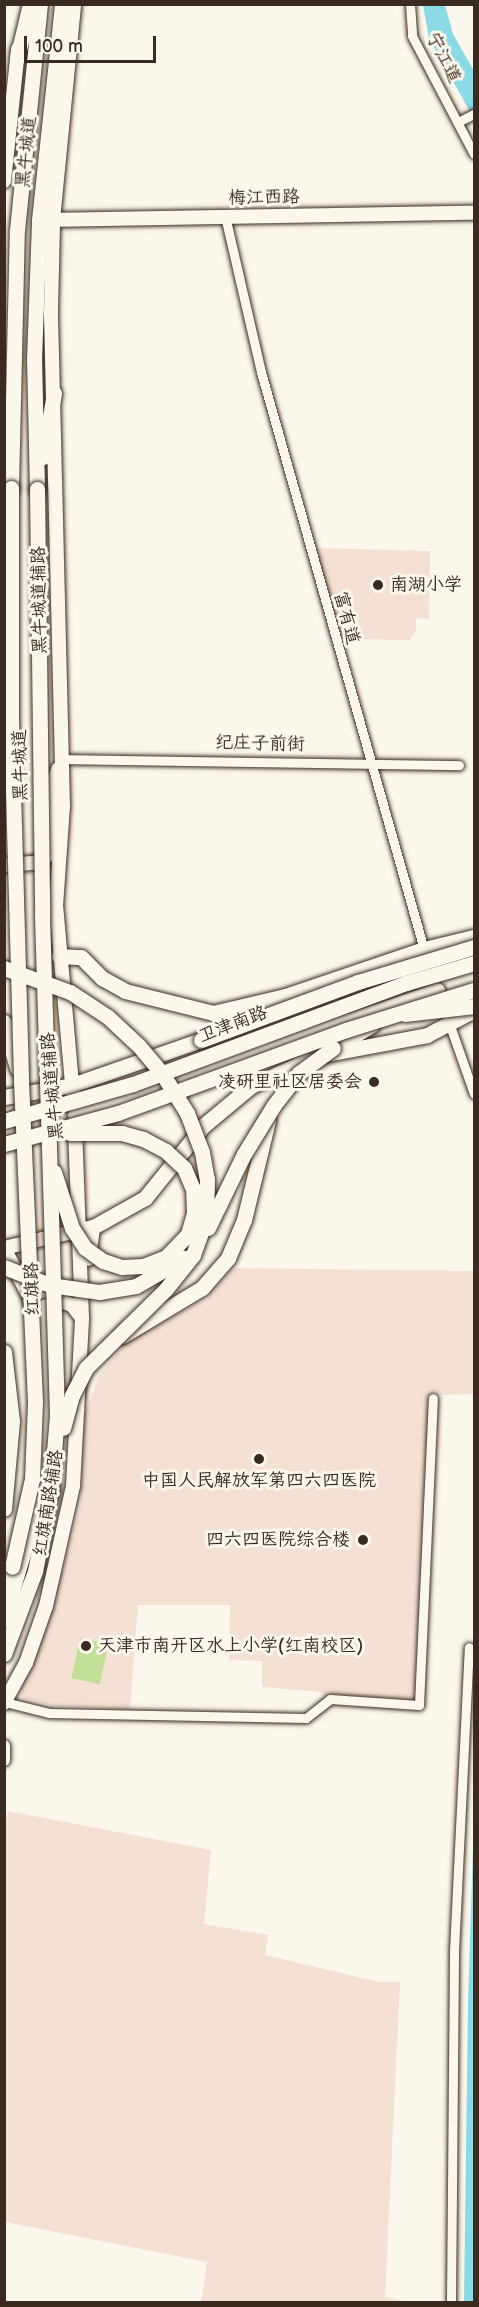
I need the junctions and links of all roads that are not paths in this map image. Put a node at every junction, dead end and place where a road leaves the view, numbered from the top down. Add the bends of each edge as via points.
1 (22, 4) edge
2 (30, 4) edge
3 (40, 4) edge
4 (62, 4) edge
5 (74, 4) edge
6 (410, 4) edge
7 (17, 58) junction
8 (474, 114) edge
9 (458, 122) junction
10 (474, 154) edge
11 (4, 181) edge
12 (474, 213) edge
13 (225, 216) junction
14 (53, 220) junction
15 (4, 385) edge
16 (54, 393) junction
17 (9, 425) junction
18 (37, 489) junction
19 (11, 719) junction
20 (61, 759) junction
21 (369, 763) junction
22 (459, 765) dead end
23 (4, 773) edge
24 (4, 865) edge
25 (4, 872) edge
26 (56, 893) junction
27 (42, 915) joint
28 (19, 917) joint
29 (474, 937) edge
30 (474, 947) edge
31 (424, 950) junction
32 (59, 956) junction
33 (474, 963) edge
34 (4, 968) edge
35 (437, 990) junction
36 (474, 990) edge
37 (474, 1008) edge
38 (402, 1014) junction
39 (375, 1017) junction
40 (4, 1022) edge
41 (450, 1025) junction
42 (21, 1081) junction
43 (72, 1085) junction
44 (474, 1094) edge
45 (4, 1097) edge
46 (274, 1105) junction
47 (72, 1109) junction
48 (4, 1111) edge
49 (4, 1121) edge
50 (46, 1139) junction
51 (4, 1144) edge
52 (86, 1229) junction
53 (4, 1248) edge
54 (4, 1267) edge
55 (82, 1318) junction
56 (41, 1319) junction
57 (107, 1345) junction
58 (4, 1352) edge
59 (434, 1398) dead end
60 (44, 1462) junction
61 (75, 1465) junction
62 (51, 1490) junction
63 (4, 1509) edge
64 (4, 1590) edge
65 (4, 1621) edge
66 (469, 1647) dead end
67 (4, 1654) edge
68 (5, 1702) edge
69 (4, 1746) edge
70 (4, 1760) edge
71 (451, 2302) edge

1 - 7 main road
2 - 7 main road
3 - 17 main road, 黑牛城道 via 17,230
4 - 18 main road, 黑牛城道 via 39,220 34,359
5 - 14 main road, 黑牛城道辅路
6 - 9 street, 宁江道 via 412,36
7 - 11 main road
8 - 9 street
9 - 10 street, 宁江道
12 - 13 main road, 梅江西路
13 - 14 main road, 梅江西路
13 - 21 street, 富有道 via 261,372
14 - 16 main road, 黑牛城道辅路
15 - 17 main road
16 - 18 main road
16 - 20 main road, 黑牛城道辅路
17 - 19 main road, 黑牛城道, bridge
18 - 27 main road, 黑牛城道, bridge
19 - 23 main road, bridge
19 - 28 main road, 黑牛城道, bridge
20 - 21 street, 纪庄子前街
20 - 24 main road via 52,788 46,857 36,863
20 - 26 main road, 黑牛城道辅路 via 63,807
21 - 22 street, 纪庄子前街
21 - 31 street, 富有道
25 - 26 main road via 48,871
26 - 32 main road, 黑牛城道辅路
27 - 50 main road, 红旗路, bridge
28 - 42 main road, 红旗路, bridge
29 - 31 main road
30 - 43 main road, bridge via 368,978
31 - 32 main road via 285,996 213,1013 125,991 102,978 81,957
31 - 35 street, 富有道
31 - 39 main road
32 - 43 main road, 黑牛城道辅路
33 - 47 main road, 卫津南路, bridge via 406,982
34 - 57 main road, bridge via 70,992 128,1035 172,1088 202,1152 208,1203 193,1255 166,1289
35 - 39 main road
35 - 41 street, 富有道
36 - 38 main road, bridge
37 - 38 main road, bridge
37 - 41 main road
38 - 39 main road, bridge
39 - 46 main road, bridge via 308,1064
39 - 47 main road
39 - 50 main road, bridge
40 - 42 main road, bridge
41 - 44 street, 富有道
41 - 52 main road via 410,1041 316,1056 261,1081 202,1126 145,1198
42 - 64 main road, 红旗路, bridge via 34,1452 26,1510
43 - 45 main road
43 - 47 main road, 黑牛城道辅路
46 - 54 main road, bridge via 244,1154 206,1232 167,1271 128,1288 99,1292 50,1285
46 - 57 main road, bridge via 258,1152 244,1220 228,1258 212,1279 189,1298
47 - 48 main road, bridge
47 - 49 main road, 卫津南路, bridge
47 - 52 main road, 黑牛城道辅路 via 78,1195
50 - 50 main road, bridge via 122,1133 166,1151 184,1168 193,1189 193,1218 183,1242 166,1257 143,1266 122,1267 93,1255 68,1220
50 - 51 main road, bridge
50 - 62 main road, 红旗路, bridge via 57,1415
52 - 53 main road
52 - 55 main road, 红旗南路辅路 via 87,1284 81,1299
53 - 56 main road, 红旗南路辅路
55 - 56 main road via 72,1305 63,1302 44,1307
55 - 61 main road, 红旗南路辅路
56 - 60 main road, 红旗南路辅路
57 - 62 main road, bridge via 86,1368 72,1395
58 - 63 main road via 12,1421
59 - 68 street via 418,1705 330,1699 306,1718 49,1713
60 - 61 main road
60 - 65 main road, 红旗南路辅路 via 33,1530
61 - 68 main road, 红旗南路辅路 via 55,1575 26,1663
62 - 67 main road, 红旗路 via 35,1571
66 - 71 street via 454,1951
69 - 70 street

